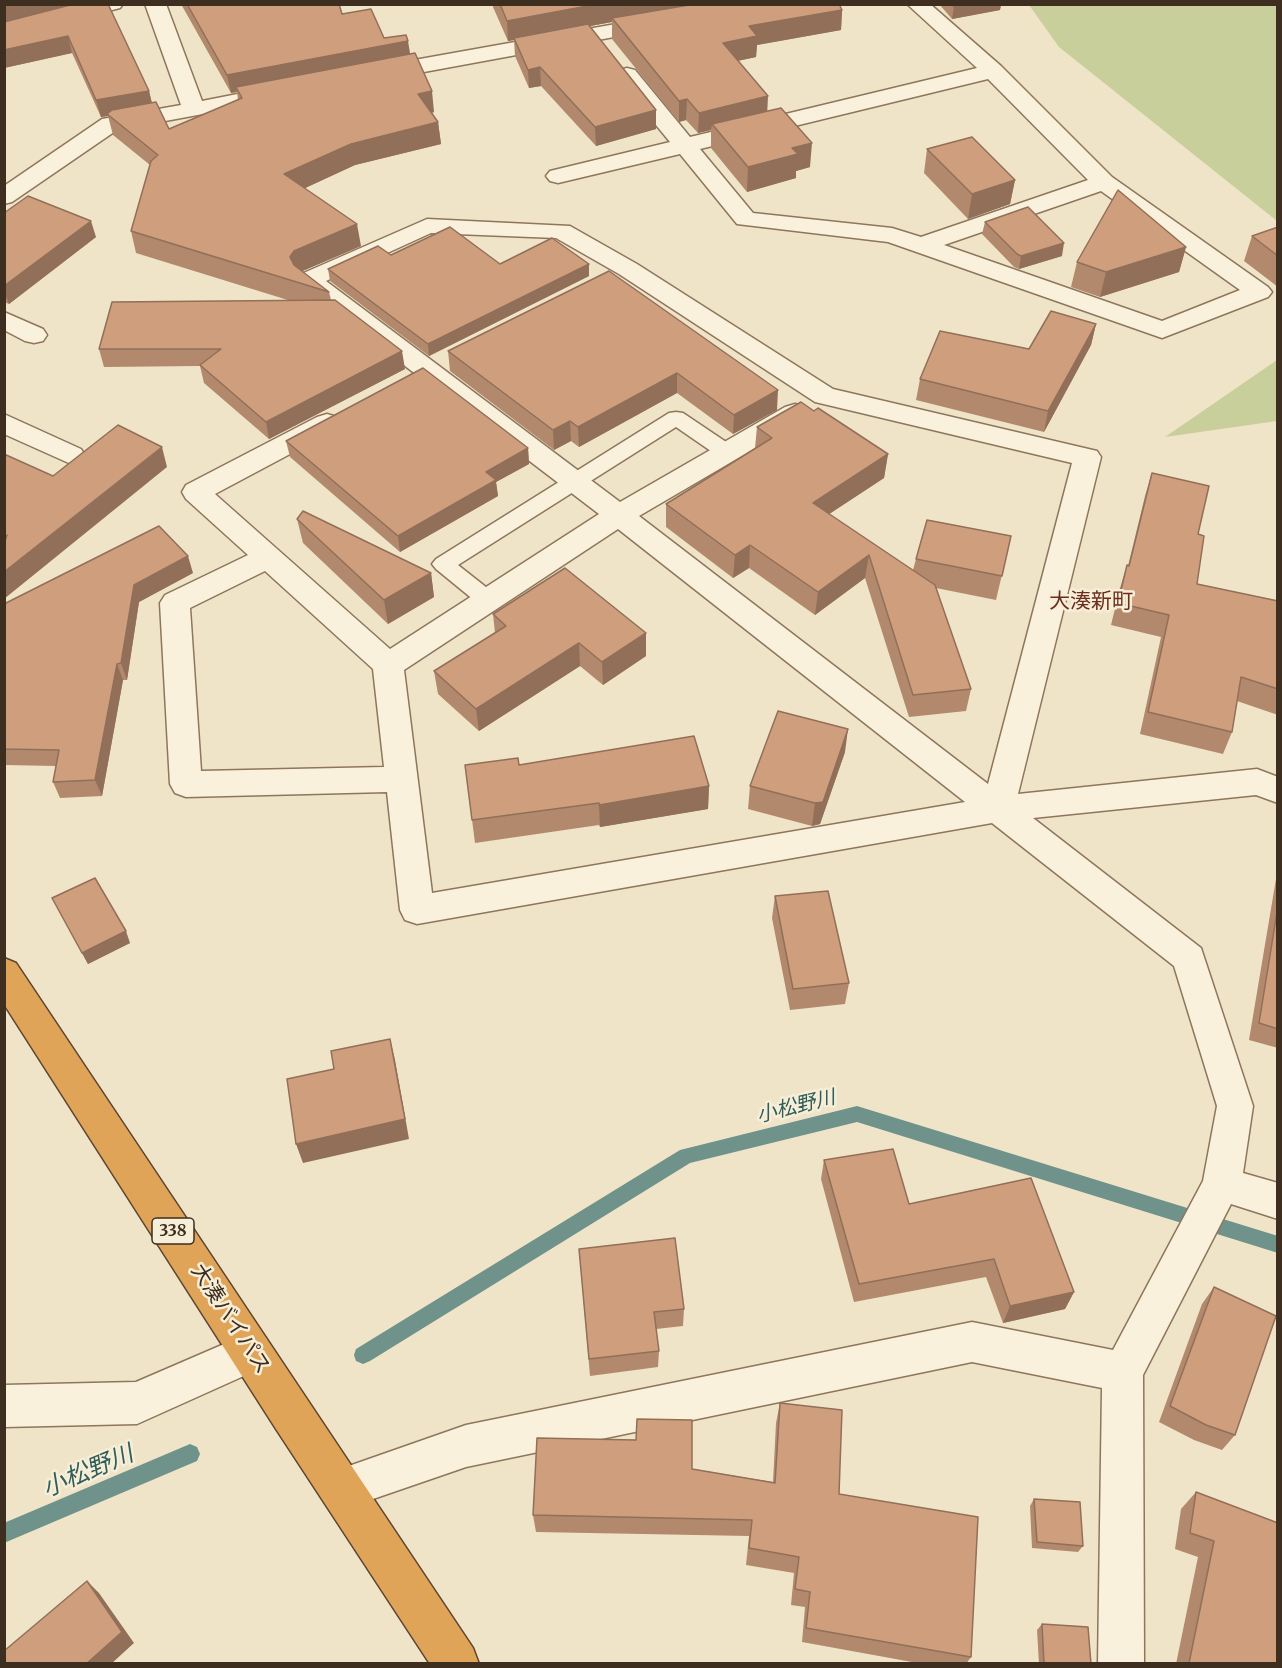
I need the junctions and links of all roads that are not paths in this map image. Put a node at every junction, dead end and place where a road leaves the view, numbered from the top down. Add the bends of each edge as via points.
1 (113, 4) edge
2 (155, 4) edge
3 (917, 4) edge
4 (676, 20) edge
5 (4, 32) edge
6 (594, 33) junction
7 (993, 71) junction
8 (358, 78) edge
9 (300, 89) edge
10 (194, 109) junction
11 (682, 144) junction
12 (558, 176) dead end
13 (1104, 182) junction
14 (4, 197) edge
15 (921, 245) junction
16 (628, 269) junction
17 (596, 285) edge
18 (4, 320) edge
19 (34, 336) dead end
20 (824, 396) junction
21 (354, 409) edge
22 (4, 423) edge
23 (728, 453) junction
24 (71, 455) dead end
25 (575, 482) junction
26 (619, 515) junction
27 (267, 558) junction
28 (488, 600) junction
29 (388, 665) junction
30 (401, 779) junction
31 (1278, 790) edge
32 (998, 809) junction
33 (4, 973) edge
34 (1217, 1194) junction
35 (1278, 1201) edge
36 (252, 1352) junction
37 (1123, 1372) junction
38 (4, 1406) edge
39 (341, 1489) junction
40 (457, 1664) edge
41 (1121, 1664) edge

1 - 5 street
2 - 10 street
3 - 7 street
4 - 6 street
6 - 8 street
6 - 11 street
7 - 11 street
7 - 13 street
9 - 10 street
10 - 14 street via 110,124
11 - 12 street
11 - 15 street via 746,219 892,235
13 - 15 street
13 - 15 street via 1258,292 1162,330
16 - 17 street
16 - 20 street
16 - 25 street via 561,231 428,226 308,280
18 - 19 street
20 - 23 street
20 - 32 street via 1087,457
21 - 27 street via 196,492
22 - 24 street
23 - 25 lane via 676,418
23 - 26 street
25 - 26 street
25 - 28 lane via 443,564
26 - 28 street
26 - 32 street
27 - 29 street
27 - 30 street via 175,603 186,784
28 - 29 street
29 - 30 street
30 - 32 street via 417,910
31 - 32 street via 1257,782
32 - 34 street via 1190,958 1235,1106
33 - 36 highway, 大湊バイパス / 338
34 - 35 street
34 - 37 street
36 - 38 street via 137,1403
36 - 39 highway, 大湊バイパス / 338
37 - 39 street via 972,1342 466,1446
37 - 41 street
39 - 40 highway, 大湊バイパス / 338

